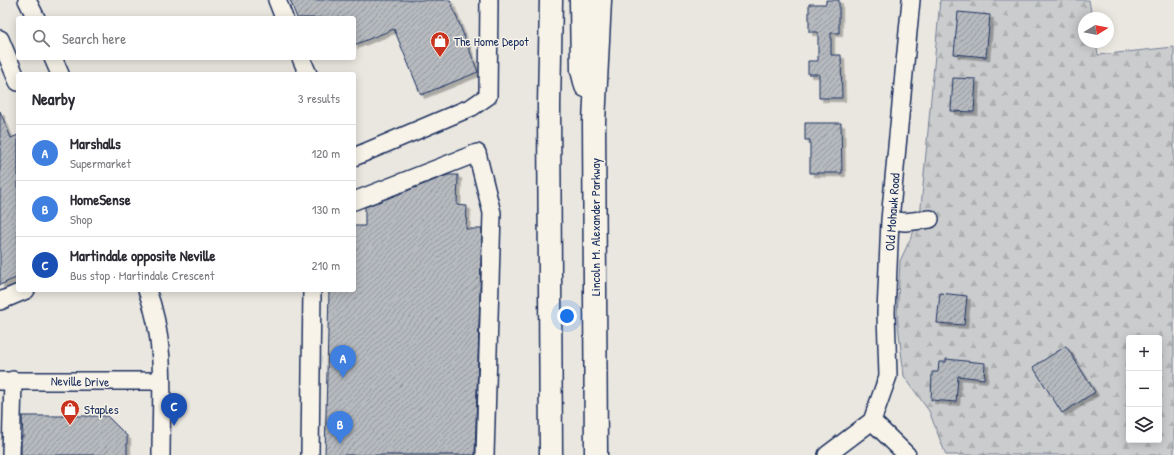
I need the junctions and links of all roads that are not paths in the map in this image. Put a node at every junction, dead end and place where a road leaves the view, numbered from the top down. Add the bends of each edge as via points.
1 (27, 0) edge
2 (277, 0) edge
3 (488, 0) edge
4 (545, 0) edge
5 (551, 0) edge
6 (581, 0) edge
7 (600, 0) edge
8 (911, 0) edge
9 (35, 16) edge
10 (283, 16) edge
11 (0, 39) edge
12 (54, 60) edge
13 (302, 60) edge
14 (59, 72) edge
15 (307, 72) edge
16 (16, 77) edge
17 (549, 106) junction
18 (594, 122) junction
19 (356, 156) edge
20 (356, 200) edge
21 (930, 218) dead end
22 (890, 220) junction
23 (21, 292) edge
24 (148, 292) edge
25 (312, 292) edge
26 (0, 301) edge
27 (6, 381) edge
28 (161, 381) junction
29 (872, 421) junction
30 (11, 455) edge
31 (161, 455) edge
32 (310, 455) edge
33 (485, 455) edge
34 (551, 455) edge
35 (596, 455) edge
36 (826, 455) edge
37 (907, 455) edge

1 - 9 street
2 - 10 street
3 - 19 street via 488,96 472,107
4 - 17 highway
5 - 17 highway
6 - 18 highway via 582,70
7 - 18 highway, Lincoln M. Alexander Parkway
8 - 22 street, Old Mohawk Road
11 - 16 street
12 - 14 street
13 - 15 street
17 - 34 highway
18 - 35 highway, Lincoln M. Alexander Parkway
20 - 33 street via 477,153 492,213
21 - 22 street via 906,222
22 - 29 street, Old Mohawk Road via 886,313 888,376
23 - 26 street
24 - 28 street via 154,309 162,356
25 - 32 street
27 - 28 street, Neville Drive
27 - 30 street
28 - 31 street
29 - 36 street
29 - 37 street

